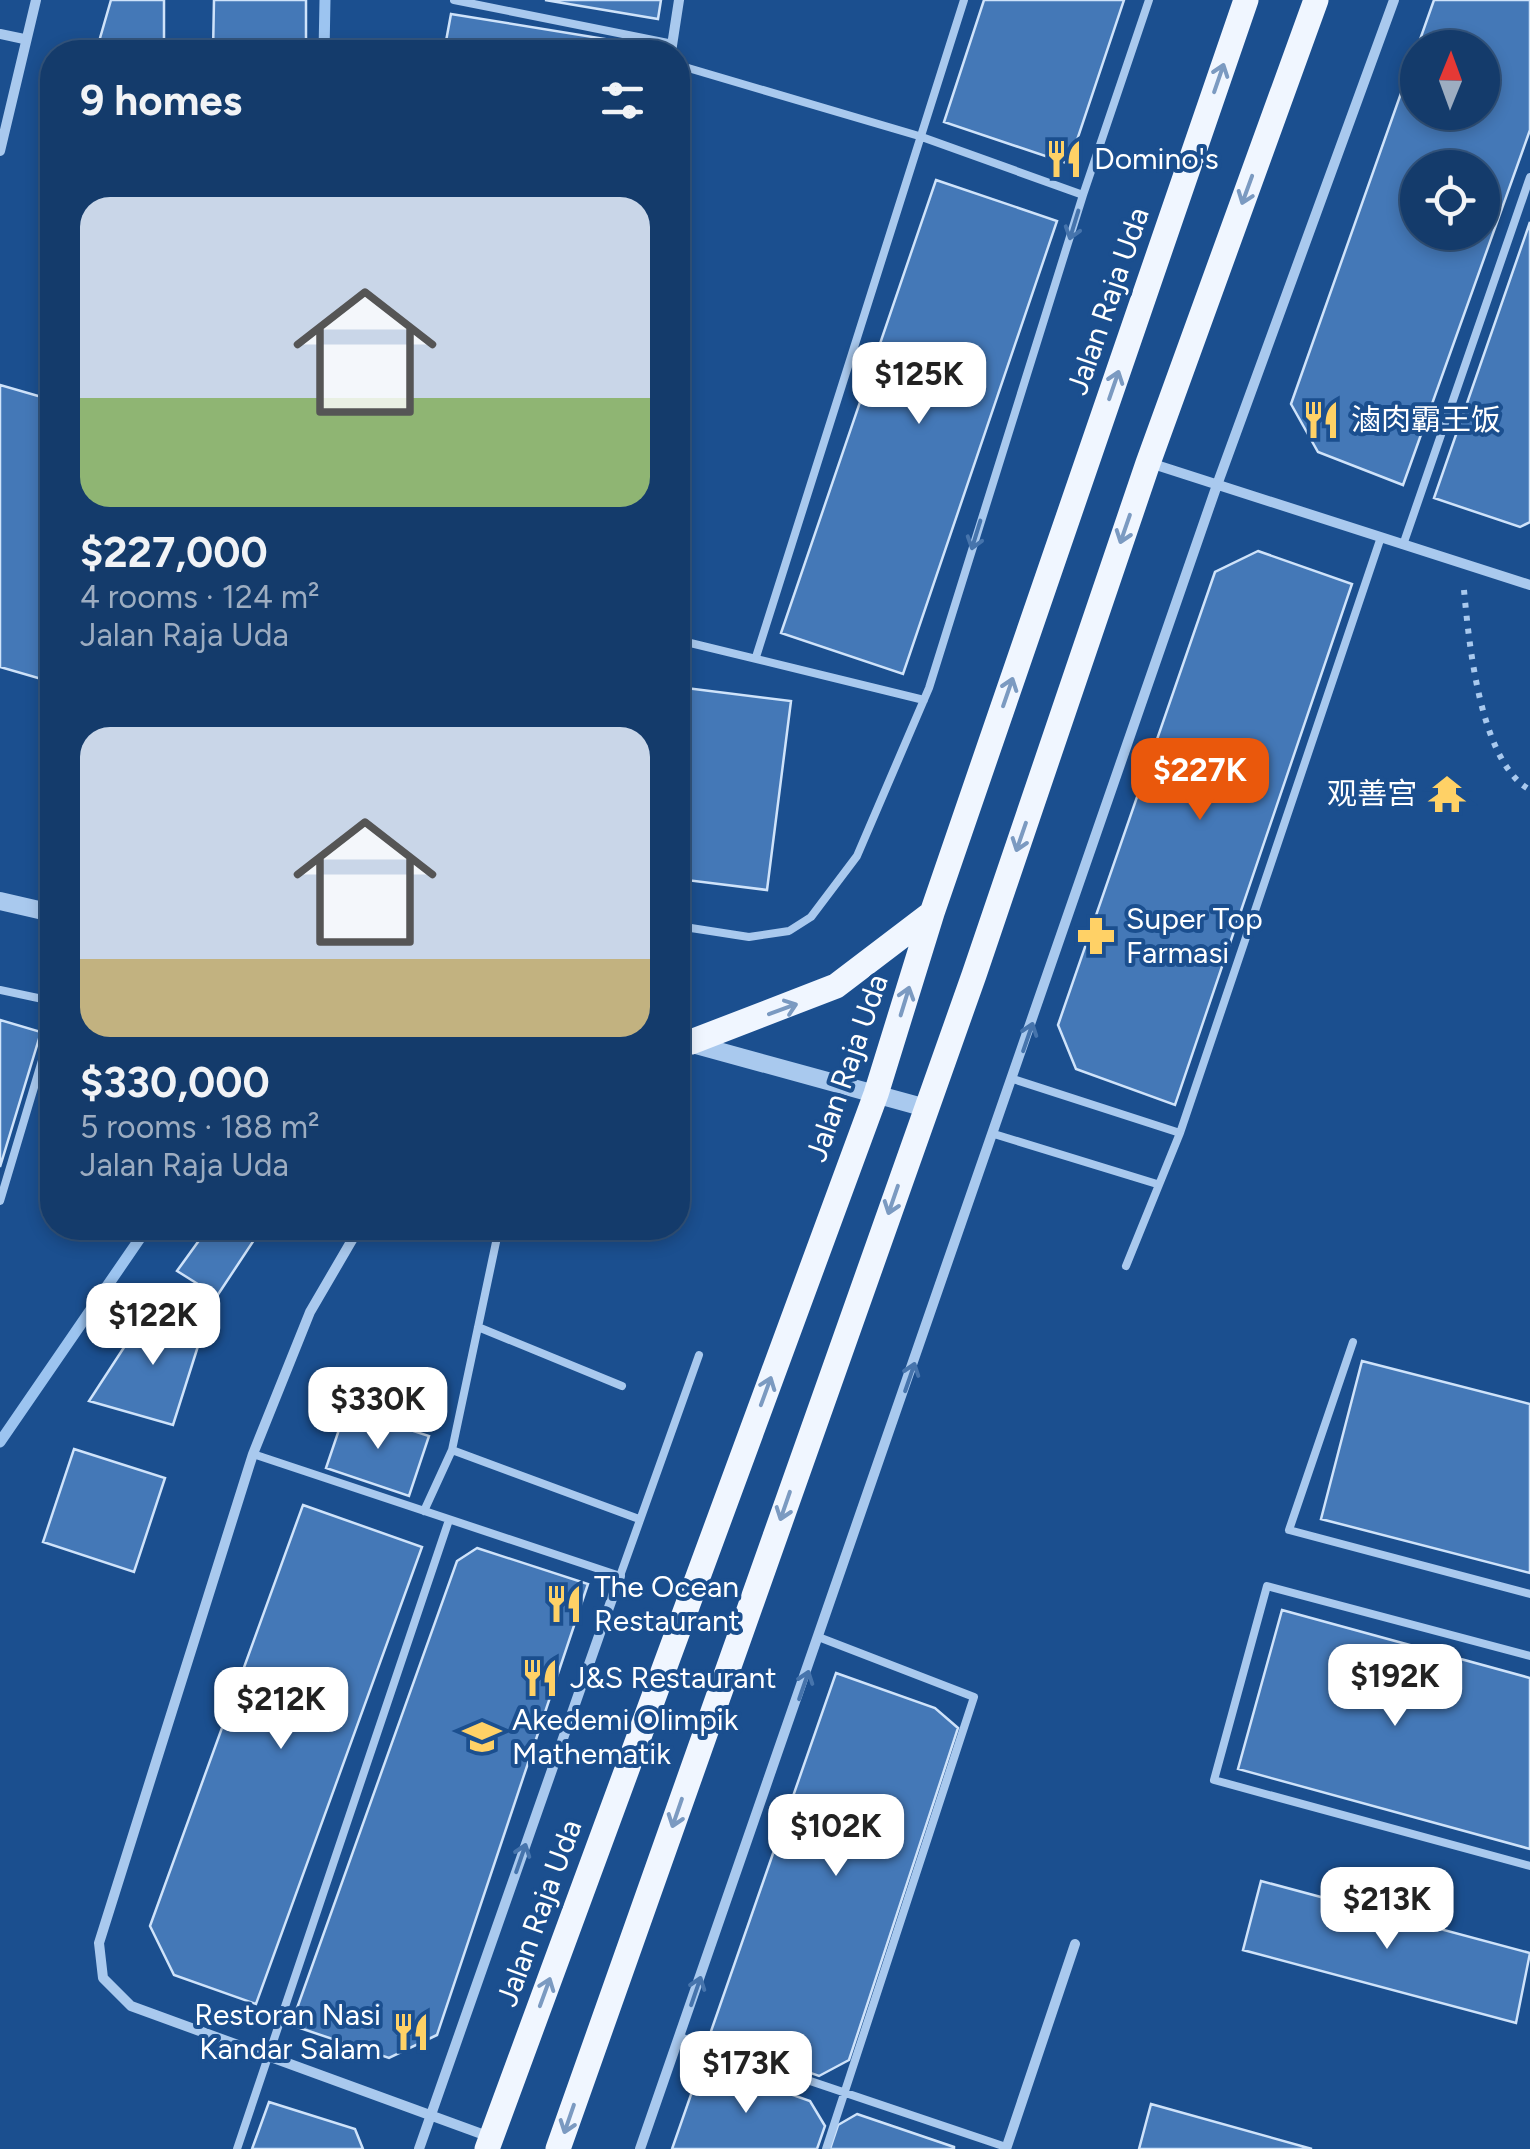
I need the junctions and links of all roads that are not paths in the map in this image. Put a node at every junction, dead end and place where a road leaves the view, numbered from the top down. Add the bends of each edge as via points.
1 (36, 0) edge
2 (454, 0) edge
3 (679, 0) edge
4 (964, 0) edge
5 (1150, 0) edge
6 (1246, 0) edge
7 (1316, 0) edge
8 (1394, 0) edge
9 (0, 34) edge
10 (24, 40) junction
11 (636, 40) edge
12 (673, 40) edge
13 (690, 68) edge
14 (919, 136) junction
15 (0, 152) edge
16 (1530, 177) edge
17 (1083, 194) junction
18 (1148, 463) junction
19 (1217, 485) junction
20 (1380, 538) junction
21 (1403, 545) junction
22 (1530, 585) edge
23 (690, 643) edge
24 (756, 657) junction
25 (924, 700) junction
26 (0, 902) edge
27 (40, 910) edge
28 (932, 913) junction
29 (690, 928) edge
30 (0, 990) edge
31 (40, 998) edge
32 (690, 1039) edge
33 (690, 1043) edge
34 (40, 1069) edge
35 (1013, 1079) junction
36 (876, 1094) junction
37 (926, 1108) junction
38 (1180, 1133) junction
39 (994, 1134) junction
40 (1157, 1184) junction
41 (0, 1201) edge
42 (352, 1240) edge
43 (497, 1240) edge
44 (1126, 1266) dead end
45 (478, 1327) junction
46 (1354, 1342) dead end
47 (699, 1355) dead end
48 (622, 1386) dead end
49 (452, 1450) junction
50 (254, 1454) junction
51 (424, 1511) junction
52 (639, 1519) junction
53 (449, 1520) junction
54 (620, 1576) junction
55 (1530, 1594) edge
56 (821, 1638) junction
57 (1530, 1656) edge
58 (1530, 1866) edge
59 (1076, 1944) dead end
60 (680, 2038) junction
61 (269, 2057) junction
62 (844, 2093) junction
63 (430, 2116) junction
64 (489, 2143) edge
65 (1006, 2148) edge
66 (237, 2149) edge
67 (418, 2149) edge
68 (558, 2149) edge
69 (640, 2149) edge
70 (826, 2149) edge

1 - 10 street
2 - 11 lane
3 - 12 street
4 - 14 lane
5 - 17 lane
28 -> 6 main road, Jalan Raja Uda
7 -> 18 main road
8 - 19 street
9 - 10 street
10 - 15 street
13 - 14 lane
14 - 17 lane
14 - 24 lane
16 - 21 lane
17 -> 25 lane
18 - 19 street
18 -> 37 main road
19 - 20 street
35 -> 19 street
20 - 21 street
20 - 38 lane
21 - 22 street
23 - 24 lane
24 - 25 lane
25 - 29 lane via 857,856 811,917 789,931 749,936
26 - 27 street
32 -> 28 main road via 836,986
36 -> 28 main road, Jalan Raja Uda
30 - 31 lane
33 - 36 street
34 - 41 lane
35 - 38 lane
35 - 39 street
36 - 37 street
64 -> 36 main road, Jalan Raja Uda
37 -> 68 main road
38 - 40 lane
39 - 40 lane
56 -> 39 street
40 - 44 lane
42 - 50 street via 310,1312
43 - 45 lane
45 - 48 lane
45 - 49 lane
46 - 55 lane via 1289,1530
47 - 52 lane
49 - 51 lane
49 - 52 lane
50 - 51 lane
50 - 61 street via 99,1943 104,1978 131,2006
51 - 53 lane
52 - 54 lane
53 - 54 lane
53 - 61 lane
63 -> 54 street
60 -> 56 street
56 - 62 lane via 974,1697
57 - 58 lane via 1268,1586 1214,1780
59 - 65 street
60 - 62 lane
60 - 69 street
61 - 63 street
61 - 66 lane
62 - 65 lane
62 - 70 lane
63 - 64 street
63 - 67 street

